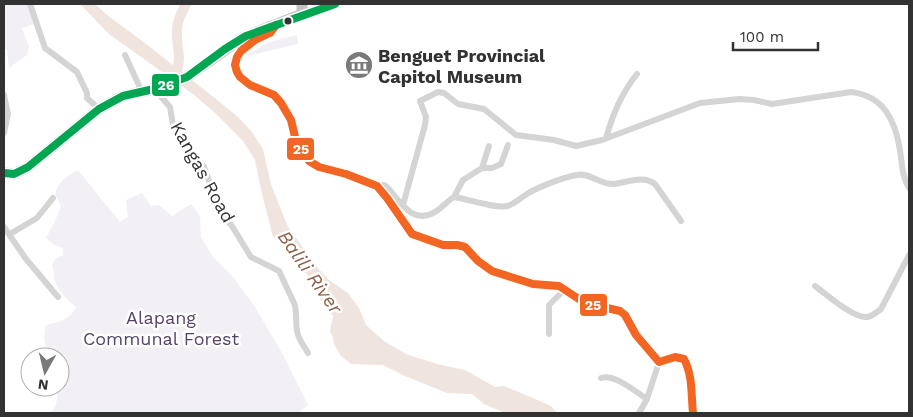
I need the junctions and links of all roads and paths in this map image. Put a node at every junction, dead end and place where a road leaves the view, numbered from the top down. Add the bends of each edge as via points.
1 (30, 4) edge
2 (335, 4) edge
3 (302, 9) edge
4 (276, 25) junction
5 (125, 55) dead end
6 (637, 74) dead end
7 (154, 89) junction
8 (142, 92) junction
9 (4, 96) edge
10 (99, 109) junction
11 (4, 133) edge
12 (606, 138) junction
13 (508, 145) dead end
14 (489, 146) dead end
15 (482, 168) junction
16 (4, 173) edge
17 (378, 186) junction
18 (909, 188) edge
19 (454, 197) junction
20 (53, 198) dead end
21 (403, 205) junction
22 (681, 220) dead end
23 (4, 227) edge
24 (10, 234) junction
25 (909, 255) edge
26 (815, 286) dead end
27 (565, 289) junction
28 (58, 296) dead end
29 (549, 334) dead end
30 (308, 353) dead end
31 (659, 362) junction
32 (601, 378) dead end
33 (647, 399) junction
34 (639, 413) edge
35 (693, 413) edge

1 - 10 street via 45,48 77,72 87,98
2 - 3 street
3 - 4 highway
4 - 7 highway via 244,37 187,77
4 - 17 street via 270,33 241,51 235,65 240,77 274,95 281,103 296,141 309,162
5 - 8 street
6 - 12 street via 624,90
7 - 8 highway
7 - 30 street, Kangas Road via 170,107 182,141 204,167 221,214 248,253 279,271 296,308 297,332
8 - 10 highway via 123,96
9 - 11 street via 8,114
10 - 16 highway via 28,167 14,174
12 - 18 street via 700,103 739,99 772,104 859,93 880,104 893,121 902,170
12 - 21 street via 576,146 523,137 511,132 484,109 458,104 444,93 434,93 420,101 426,117 425,125
13 - 15 street via 501,164
14 - 15 street
15 - 19 street via 463,180
17 - 21 street via 388,188
17 - 27 street via 412,234 443,245 465,247 492,272
19 - 21 street via 424,217 412,214
19 - 22 street via 499,207 577,175 611,184 644,179 655,184
20 - 24 street via 37,218
23 - 24 street
24 - 28 street via 26,259
25 - 26 street via 881,309 867,317 851,312
27 - 29 street via 549,305
27 - 31 street via 585,303 624,315
31 - 33 street
31 - 35 street via 676,357 684,359 692,386
32 - 33 street via 612,377
33 - 34 street

